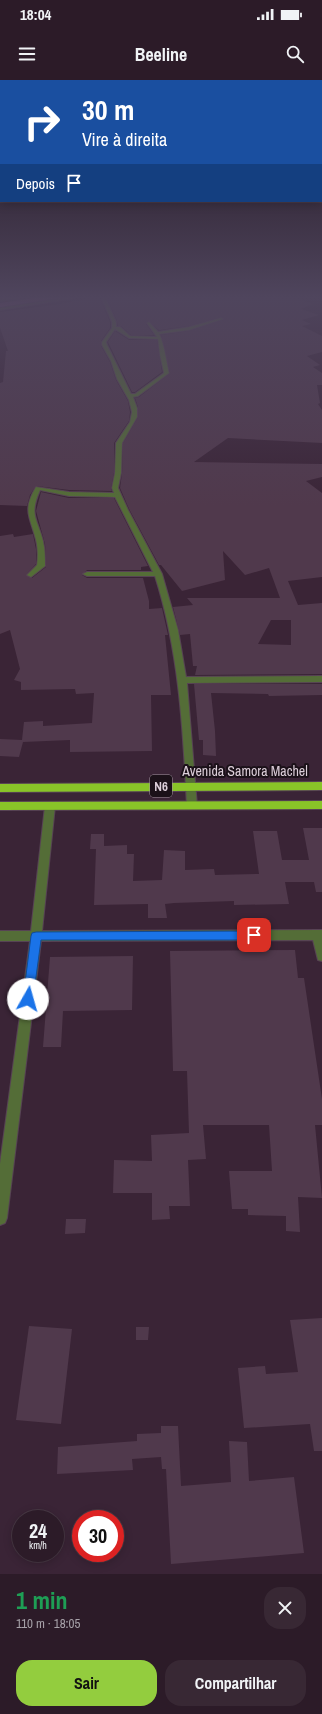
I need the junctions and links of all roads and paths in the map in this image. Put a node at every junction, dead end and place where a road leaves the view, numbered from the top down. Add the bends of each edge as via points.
1 (115, 367) edge
2 (165, 367) edge
3 (129, 396) junction
4 (118, 495) junction
5 (87, 574) dead end
6 (158, 574) junction
7 (31, 575) dead end
8 (322, 679) edge
9 (182, 680) junction
10 (191, 786) junction
11 (322, 786) edge
12 (0, 788) edge
13 (322, 805) edge
14 (0, 806) edge
15 (50, 806) junction
16 (192, 806) junction
17 (319, 935) edge
18 (0, 936) edge
19 (36, 936) junction
20 (322, 956) edge
21 (0, 1218) edge

1 - 3 street
2 - 3 street via 166,373 136,395
3 - 4 street via 135,413 118,447 118,482 115,488
4 - 6 street
4 - 7 street via 69,494 38,488 30,503 29,513 40,539 41,566
5 - 6 street
6 - 9 street via 176,640
8 - 9 street
9 - 10 street
10 - 11 highway, Avenida Samora Machel / N6
10 - 12 highway, Avenida Samora Machel / N6
10 - 16 street
13 - 16 highway, N6
14 - 15 highway, N6
15 - 16 highway, N6
15 - 19 street
17 - 19 street
17 - 20 street
18 - 19 street
19 - 21 street

